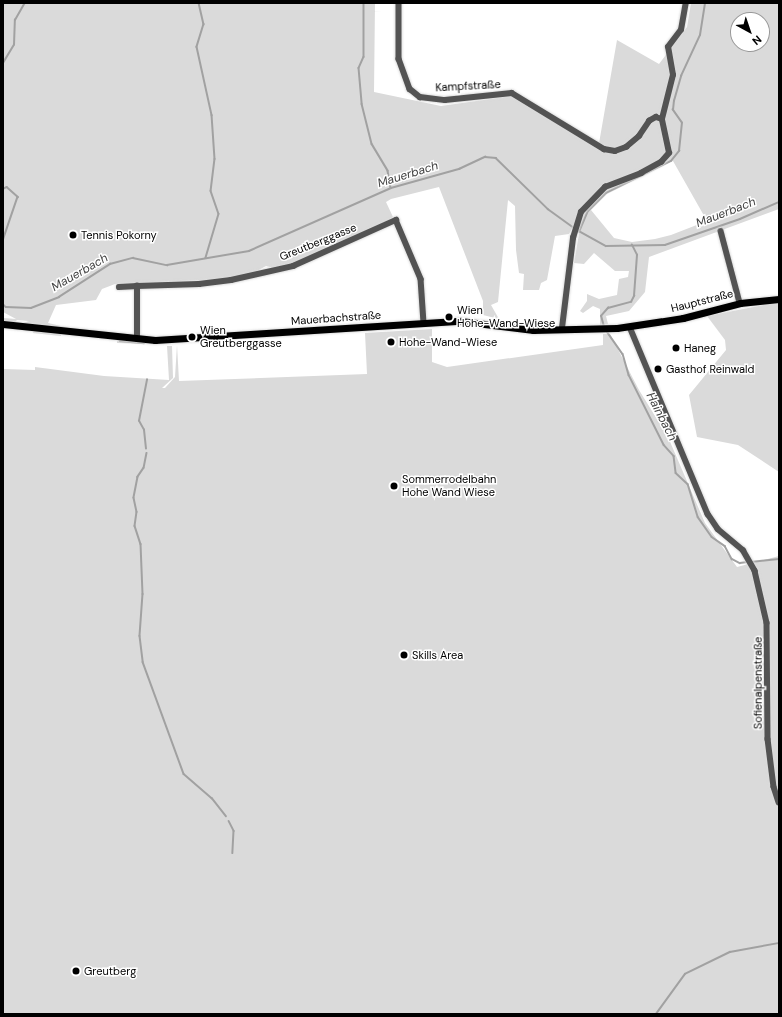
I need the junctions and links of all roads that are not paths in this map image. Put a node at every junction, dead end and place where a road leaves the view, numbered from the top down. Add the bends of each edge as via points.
1 (399, 3) edge
2 (686, 3) edge
3 (662, 119) junction
4 (722, 231) dead end
5 (137, 286) junction
6 (119, 287) dead end
7 (779, 299) edge
8 (740, 303) junction
9 (424, 323) junction
10 (3, 324) edge
11 (630, 327) junction
12 (562, 328) junction
13 (137, 339) junction
14 (779, 802) edge

1 - 3 street, Kampfstraße via 398,59 410,88 420,98 445,100 512,93 604,149 615,151 626,147 639,136 649,121 656,117
2 - 3 street via 682,30 668,47 673,75
3 - 12 street via 669,153 661,162 641,173 605,187 588,203 577,222
4 - 8 street
5 - 6 street, Greutberggasse
5 - 9 street, Greutberggasse via 231,280 293,266 396,220 421,279
5 - 13 street
7 - 8 main road, Hauptstraße
8 - 11 main road, Hauptstraße via 683,318
9 - 12 main road, Mauerbachstraße via 473,321 524,329
9 - 13 main road, Mauerbachstraße
10 - 13 main road, Mauerbachstraße
11 - 12 main road, Mauerbachstraße
11 - 14 street, Sofienalpenstraße via 708,514 718,529 747,555 753,565 767,623 768,739 774,788

